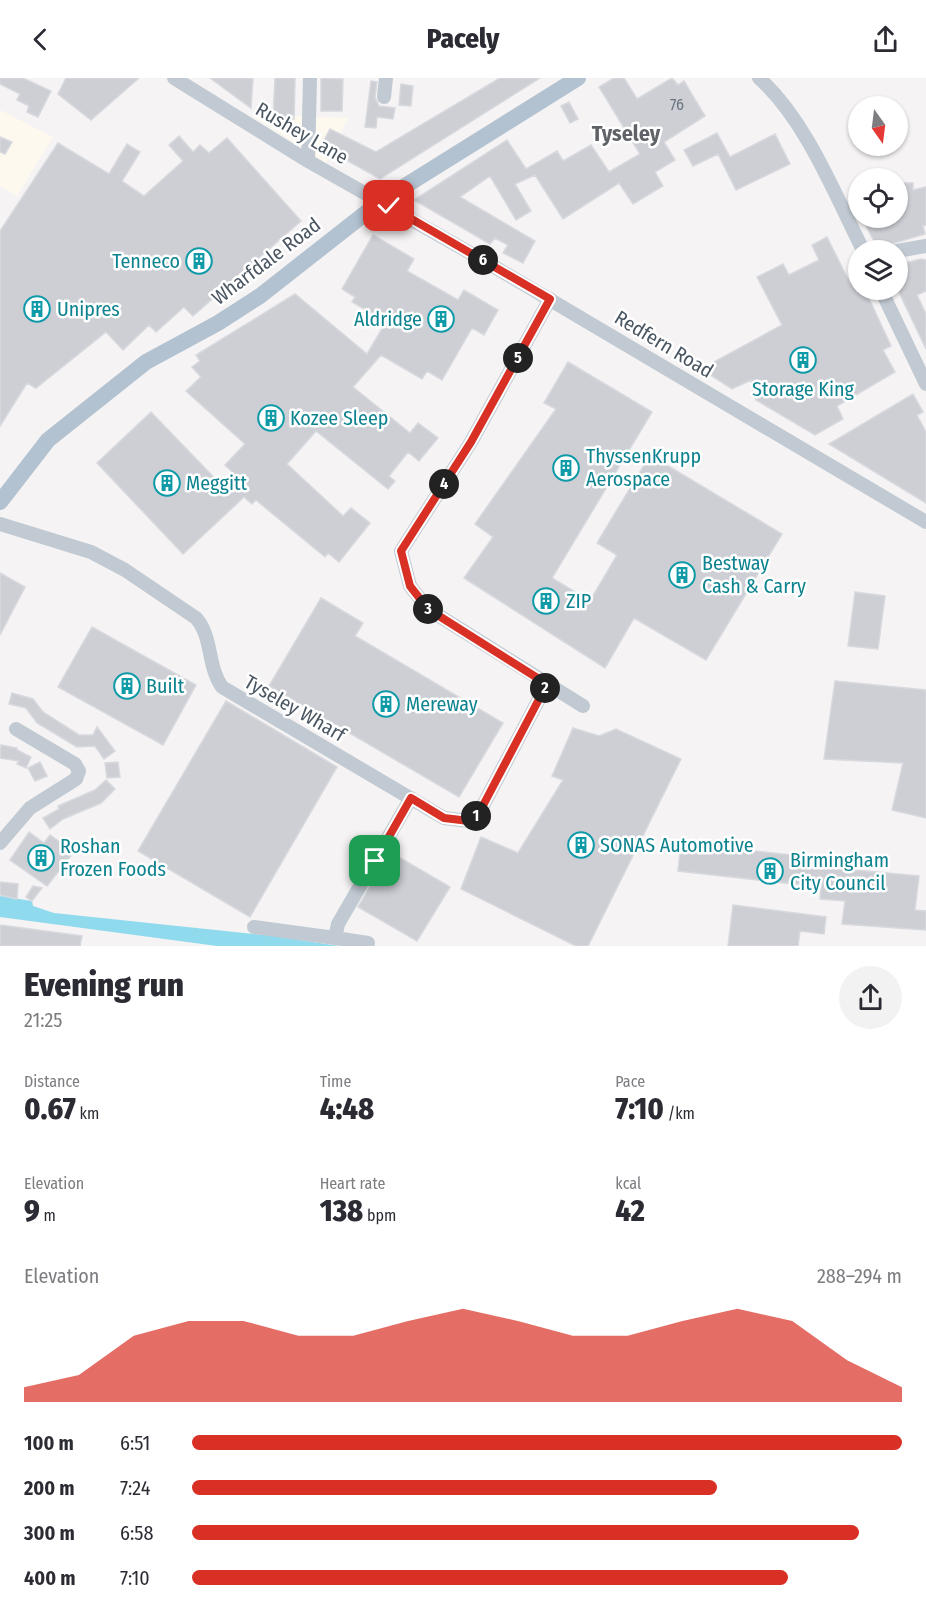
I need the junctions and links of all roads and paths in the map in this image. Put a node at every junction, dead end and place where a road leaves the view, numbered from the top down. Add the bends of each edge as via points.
1 (174, 78) edge
2 (310, 78) edge
3 (386, 78) edge
4 (578, 78) edge
5 (759, 78) edge
6 (384, 97) dead end
7 (308, 160) junction
8 (381, 201) junction
9 (858, 240) edge
10 (926, 246) edge
11 (908, 249) edge
12 (550, 299) junction
13 (886, 300) edge
14 (926, 384) edge
15 (0, 502) edge
16 (926, 522) edge
17 (0, 524) edge
18 (547, 684) junction
19 (583, 706) dead end
20 (16, 729) dead end
21 (411, 798) junction
22 (0, 843) edge
23 (254, 927) dead end
24 (335, 938) junction
25 (368, 943) dead end

1 - 7 street, Rushey Lane
2 - 7 street
3 - 6 street
4 - 8 main road, Wharfdale Road
5 - 9 street via 774,91 804,136
7 - 8 street, Rushey Lane
8 - 12 street, Redfern Road
8 - 15 main road, Wharfdale Road via 260,296 146,362 76,415 48,441
10 - 11 street
12 - 16 street, Redfern Road
12 - 18 street via 471,442 401,551 410,586 428,609
13 - 14 street
17 - 21 street, Tyseley Wharf via 91,552 125,570 203,626 213,672 222,687
18 - 19 street
18 - 21 street, Tyseley Wharf via 478,815 469,821 451,820
20 - 22 street via 75,764 79,771 76,779 30,808
21 - 24 street via 338,924
23 - 24 street
24 - 25 street

